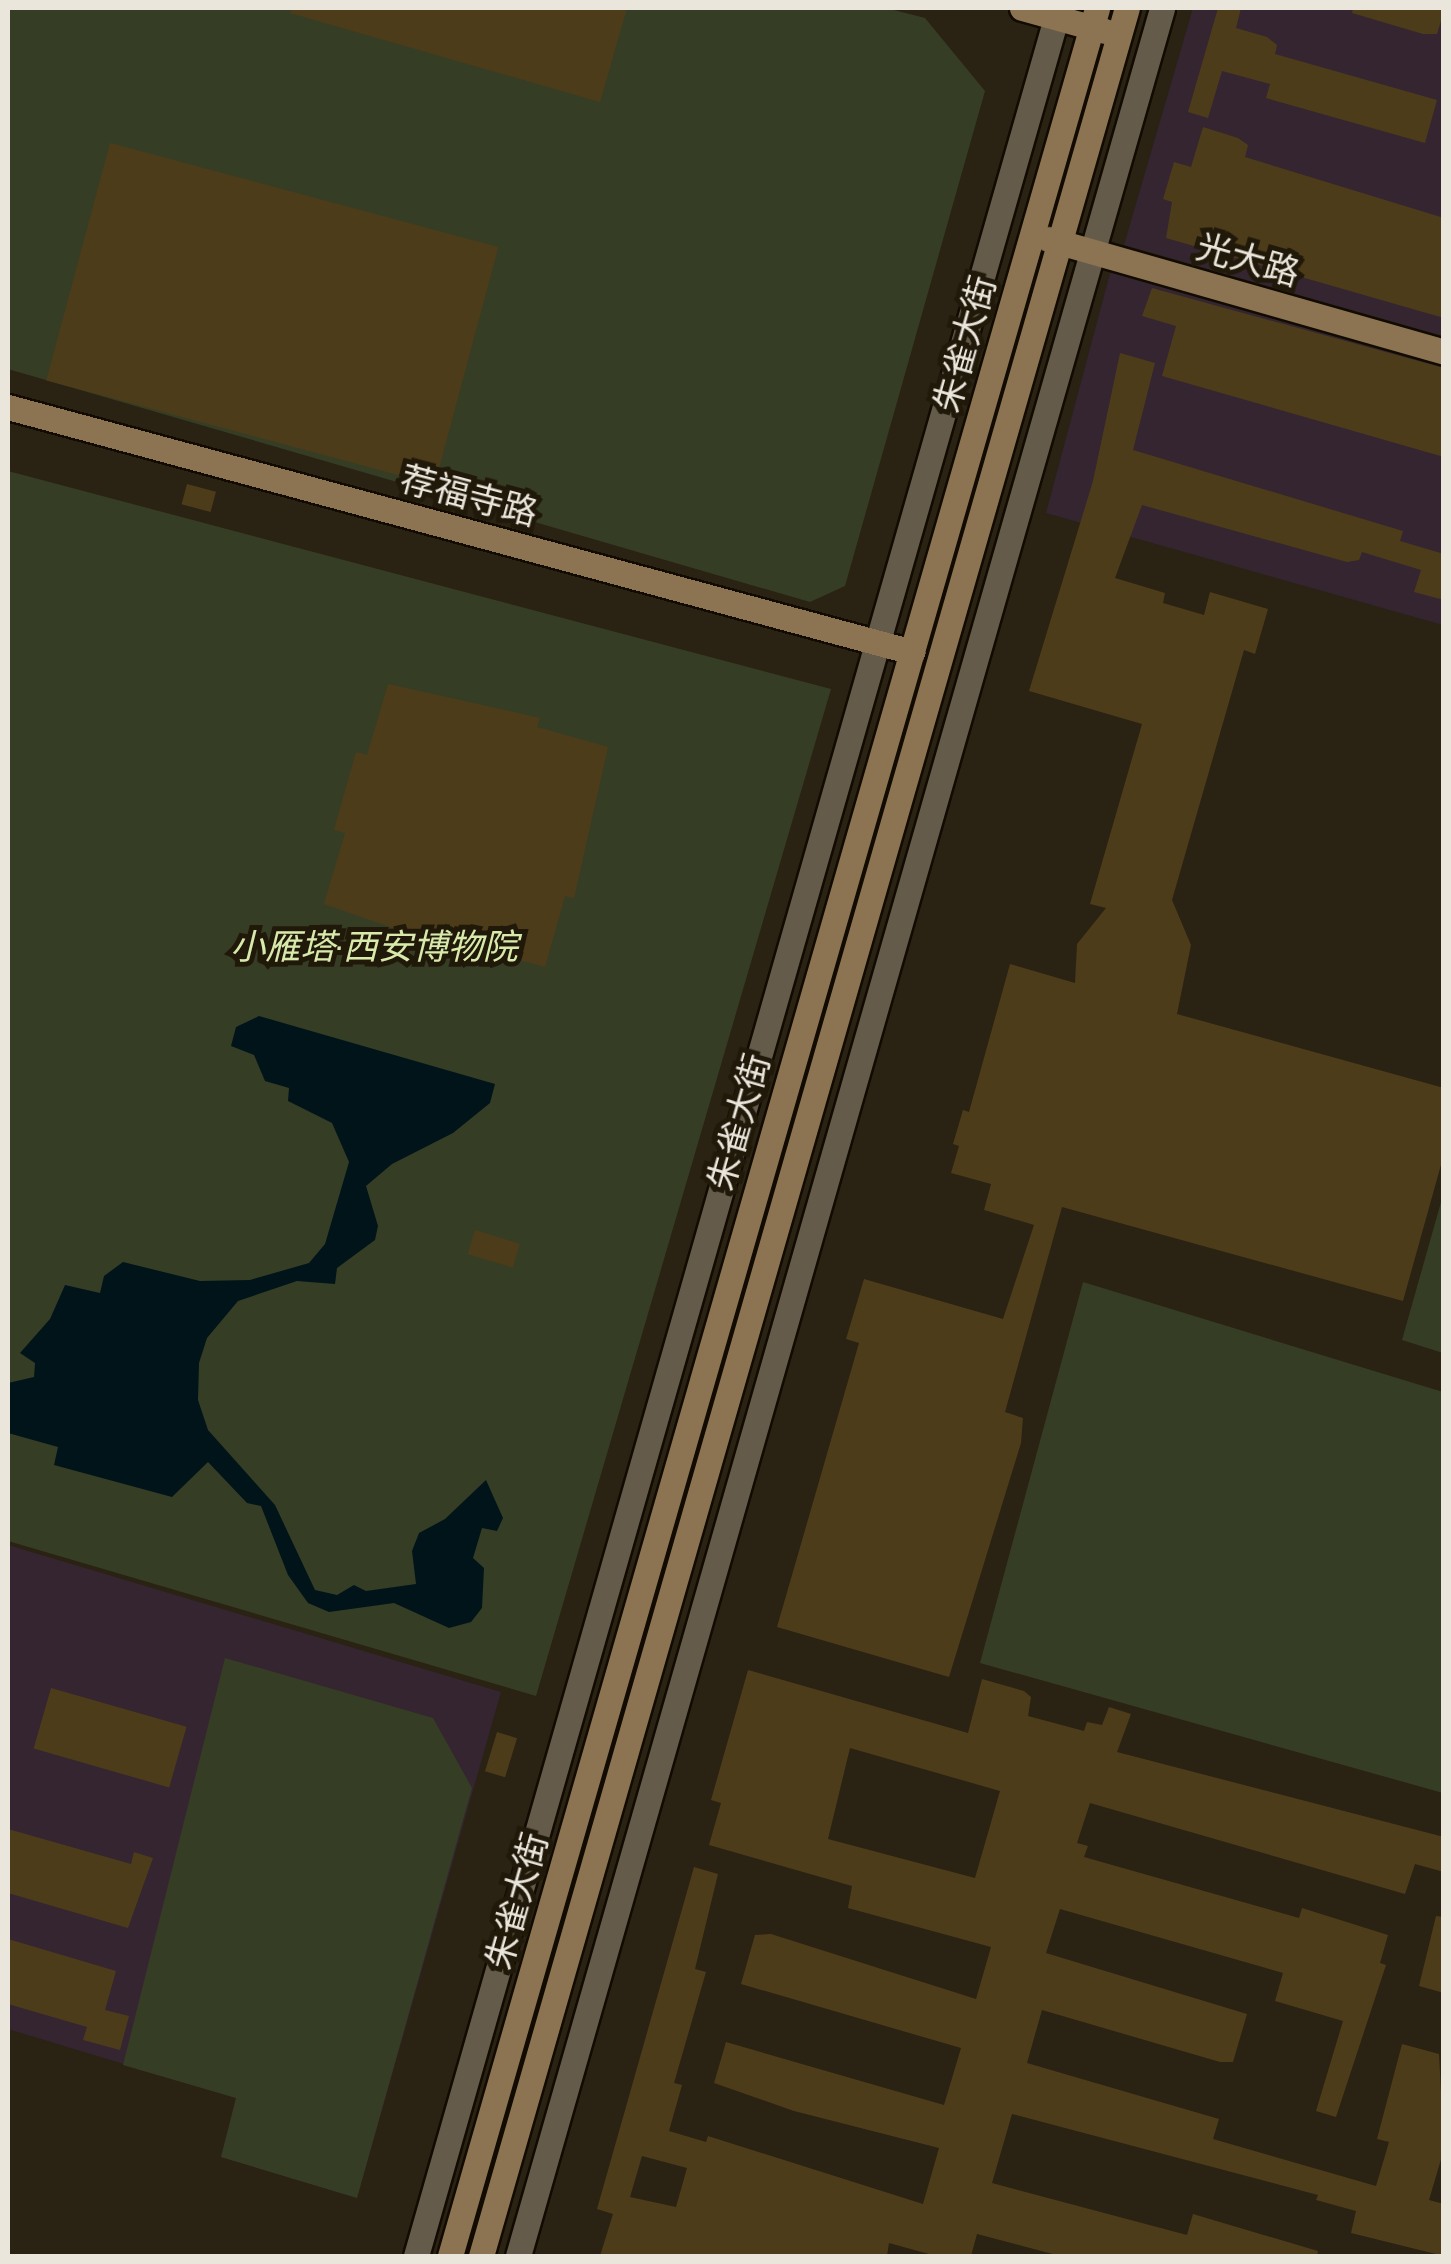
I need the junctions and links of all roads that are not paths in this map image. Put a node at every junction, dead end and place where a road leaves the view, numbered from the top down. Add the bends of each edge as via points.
1 (1022, 8) edge
2 (1127, 8) edge
3 (1162, 8) edge
4 (1058, 12) edge
5 (1094, 18) edge
6 (1119, 36) junction
7 (1033, 235) junction
8 (1061, 244) junction
9 (1093, 252) junction
10 (1444, 352) edge
11 (8, 408) edge
12 (877, 643) junction
13 (912, 652) junction
14 (416, 2256) edge
15 (450, 2256) edge
16 (481, 2256) edge
17 (518, 2256) edge

1 - 4 main road
2 - 6 main road, 朱雀大街
3 - 9 street
4 - 5 main road
4 - 12 street
5 - 6 main road
5 - 7 main road, 朱雀大街
6 - 8 main road, 朱雀大街
7 - 8 main road, 光大路
7 - 13 main road, 朱雀大街
8 - 9 main road, 光大路
8 - 16 main road, 朱雀大街
9 - 10 main road, 光大路
9 - 17 street
11 - 12 main road, 荐福寺路
12 - 13 main road, 荐福寺路
12 - 14 street
13 - 15 main road, 朱雀大街

